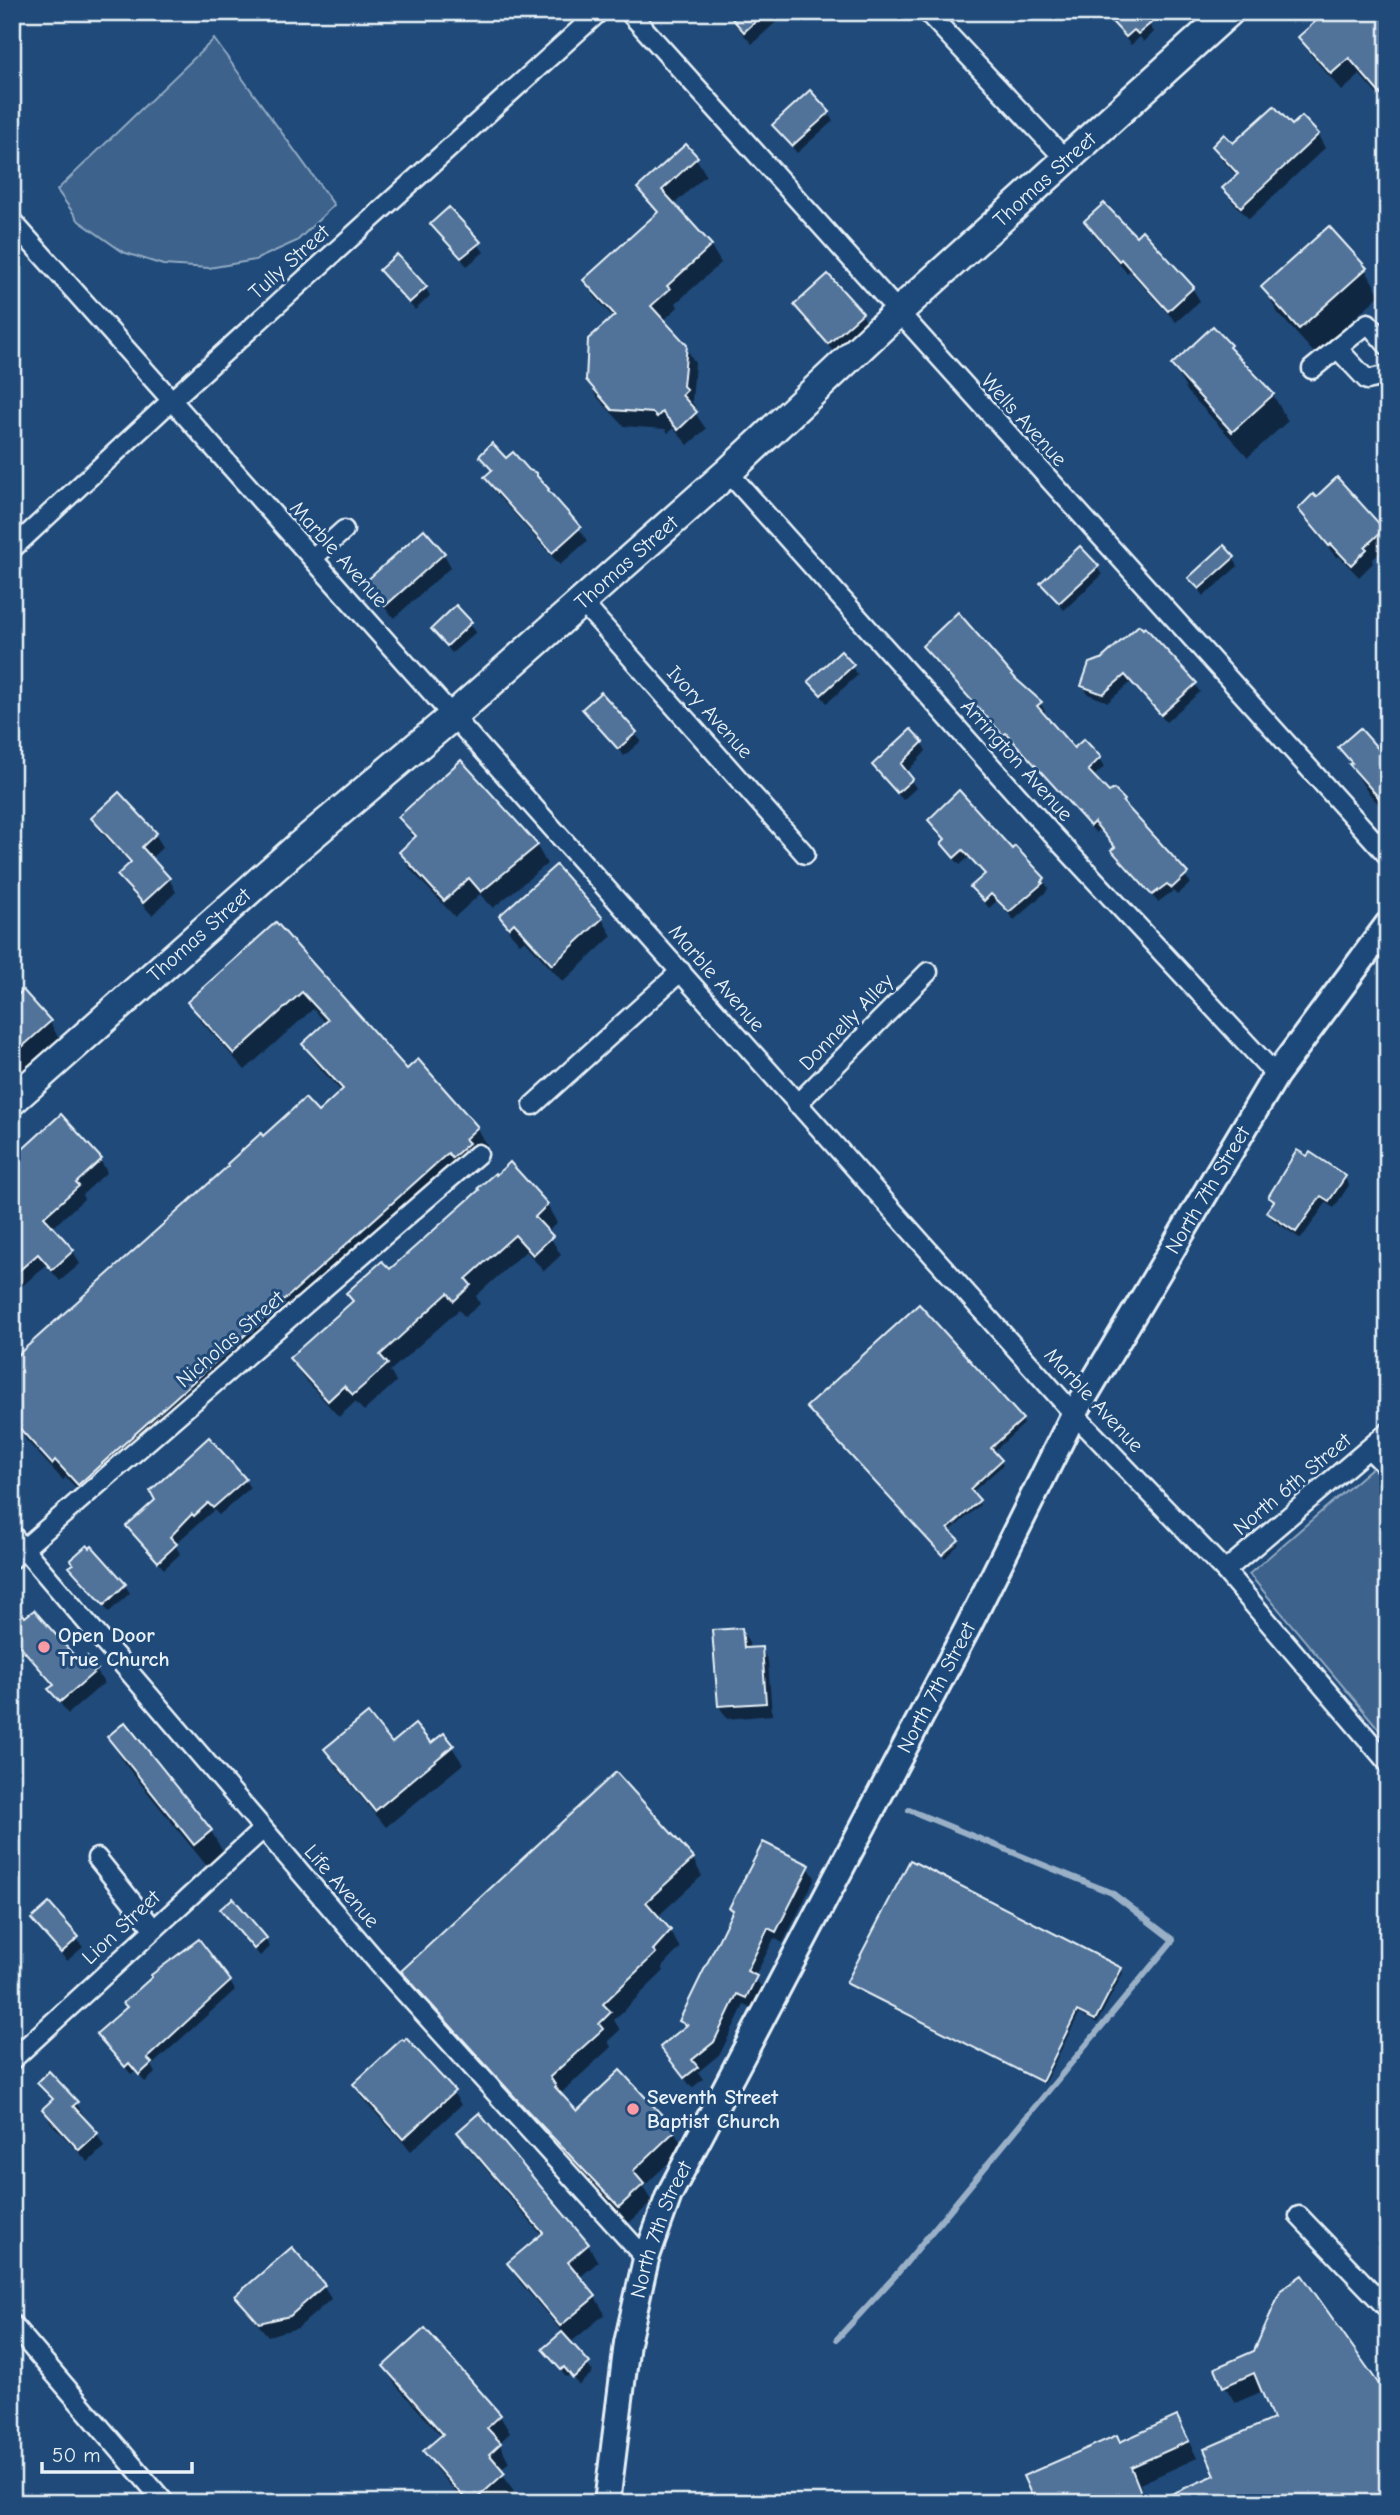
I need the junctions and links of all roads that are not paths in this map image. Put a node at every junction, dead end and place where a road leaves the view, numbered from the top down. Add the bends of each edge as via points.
1 (599, 12) edge
2 (629, 12) edge
3 (926, 12) edge
4 (1228, 12) edge
5 (1066, 160) junction
6 (12, 221) edge
7 (897, 313) junction
8 (1388, 346) edge
9 (1337, 348) junction
10 (1312, 369) dead end
11 (1388, 375) edge
12 (172, 400) junction
13 (727, 472) junction
14 (344, 530) dead end
15 (12, 549) edge
16 (313, 558) junction
17 (581, 601) junction
18 (453, 716) junction
19 (805, 854) dead end
20 (1388, 856) edge
21 (1388, 924) edge
22 (681, 971) junction
23 (928, 972) dead end
24 (1276, 1075) junction
25 (12, 1101) edge
26 (797, 1104) junction
27 (533, 1105) dead end
28 (478, 1154) dead end
29 (1074, 1414) junction
30 (1388, 1432) edge
31 (1369, 1449) junction
32 (1388, 1468) edge
33 (16, 1548) edge
34 (1225, 1571) junction
35 (1388, 1763) edge
36 (263, 1829) junction
37 (97, 1858) dead end
38 (153, 1928) junction
39 (12, 2060) edge
40 (1299, 2216) dead end
41 (646, 2259) junction
42 (1388, 2309) edge
43 (12, 2323) edge
44 (165, 2503) edge
45 (607, 2503) edge

1 - 12 street, Tully Street
2 - 7 street, Wells Avenue
3 - 5 street
4 - 5 main road, Thomas Street
5 - 7 main road, Thomas Street
6 - 12 street, Marble Avenue
7 - 13 main road, Thomas Street
7 - 20 street, Wells Avenue
8 - 9 street via 1368,323
9 - 10 street
9 - 11 street via 1367,380
12 - 15 street, Tully Street
12 - 16 street, Marble Avenue
13 - 17 main road, Thomas Street
13 - 24 street, Arrington Avenue
14 - 16 street
16 - 18 street, Marble Avenue
17 - 18 main road, Thomas Street
17 - 19 street, Ivory Avenue
18 - 22 street, Marble Avenue
18 - 25 main road, Thomas Street
21 - 24 street, North 7th Street
22 - 26 street, Marble Avenue
22 - 27 street
23 - 26 street, Donnelly Alley
24 - 29 street, North 7th Street
26 - 29 street, Marble Avenue
28 - 33 street, Nicholas Street
29 - 34 street, Marble Avenue
29 - 41 street, North 7th Street via 967,1629 669,2195
30 - 31 street, North 6th Street
31 - 32 street
31 - 34 street, North 6th Street
33 - 36 street, Life Avenue
34 - 35 street, Marble Avenue
36 - 38 street, Lion Street
36 - 41 street, Life Avenue
37 - 38 street
38 - 39 street, Lion Street
40 - 42 street
41 - 45 street, North 7th Street via 626,2343
43 - 44 street

